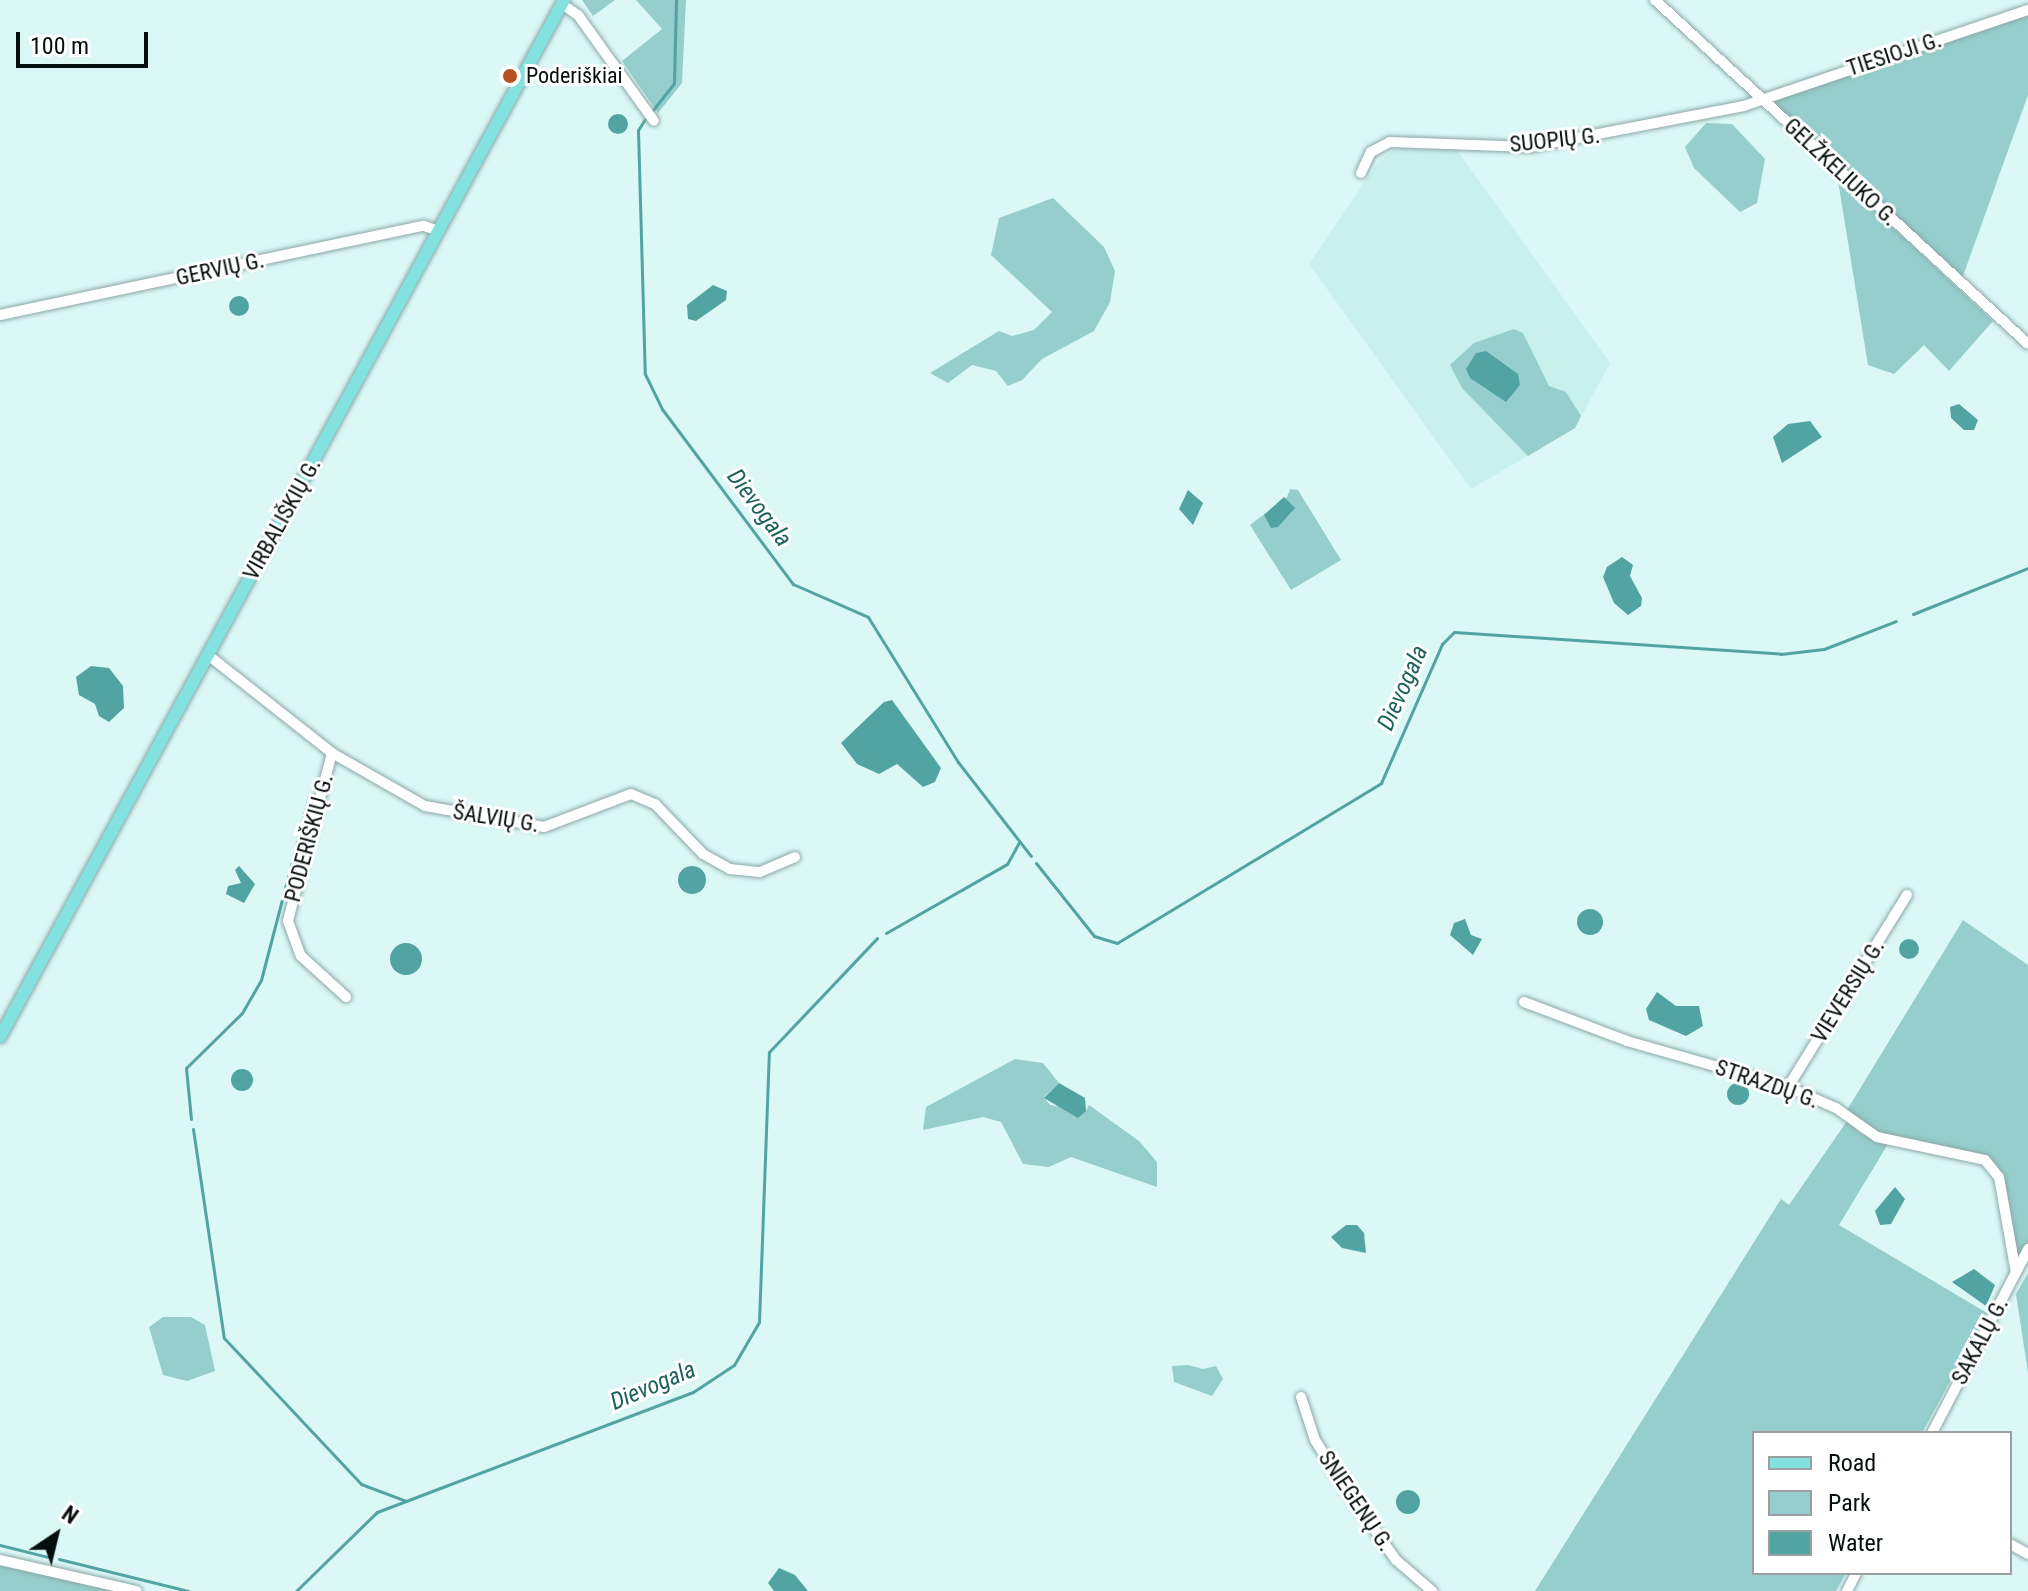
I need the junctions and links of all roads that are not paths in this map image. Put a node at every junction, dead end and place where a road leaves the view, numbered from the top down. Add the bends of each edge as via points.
1 (1655, 0) edge
2 (563, 2) edge
3 (2028, 10) edge
4 (1760, 98) junction
5 (654, 121) dead end
6 (1361, 173) dead end
7 (439, 231) junction
8 (0, 315) edge
9 (2028, 344) edge
10 (208, 655) junction
11 (332, 753) junction
12 (795, 857) dead end
13 (1907, 895) dead end
14 (346, 997) dead end
15 (1524, 1002) dead end
16 (0, 1037) edge
17 (1788, 1087) junction
18 (2028, 1249) edge
19 (2016, 1273) junction
20 (1301, 1397) dead end
21 (1933, 1431) edge
22 (0, 1560) edge
23 (137, 1591) edge
24 (1432, 1591) edge

1 - 4 street, GELŽKELIUKO G.
2 - 5 street via 578,15
2 - 7 main road, VIRBALIŠKIŲ G.
3 - 4 street, TIESIOJI G.
4 - 6 street, SUOPIŲ G. via 1744,106 1544,145 1390,142 1371,152
4 - 9 street, GELŽKELIUKO G.
7 - 8 street, GERVIŲ G. via 424,226
7 - 10 main road, VIRBALIŠKIŲ G.
10 - 11 street, ŠALVIŲ G.
10 - 16 main road, VIRBALIŠKIŲ G.
11 - 12 street, ŠALVIŲ G. via 392,792 425,806 544,827 631,794 655,804 703,854 730,869 760,872
11 - 14 street, PODERIŠKIŲ G. via 288,921 301,956
13 - 17 street, VIEVERSIŲ G.
15 - 17 street, STRAZDŲ G. via 1627,1041
17 - 19 street, STRAZDŲ G. via 1836,1108 1877,1137 1972,1156 1991,1165 2004,1195
18 - 19 street, SAKALŲ G.
19 - 21 street, SAKALŲ G.
20 - 24 street, SNIEGENŲ G. via 1315,1440 1340,1480 1396,1560
22 - 23 street

